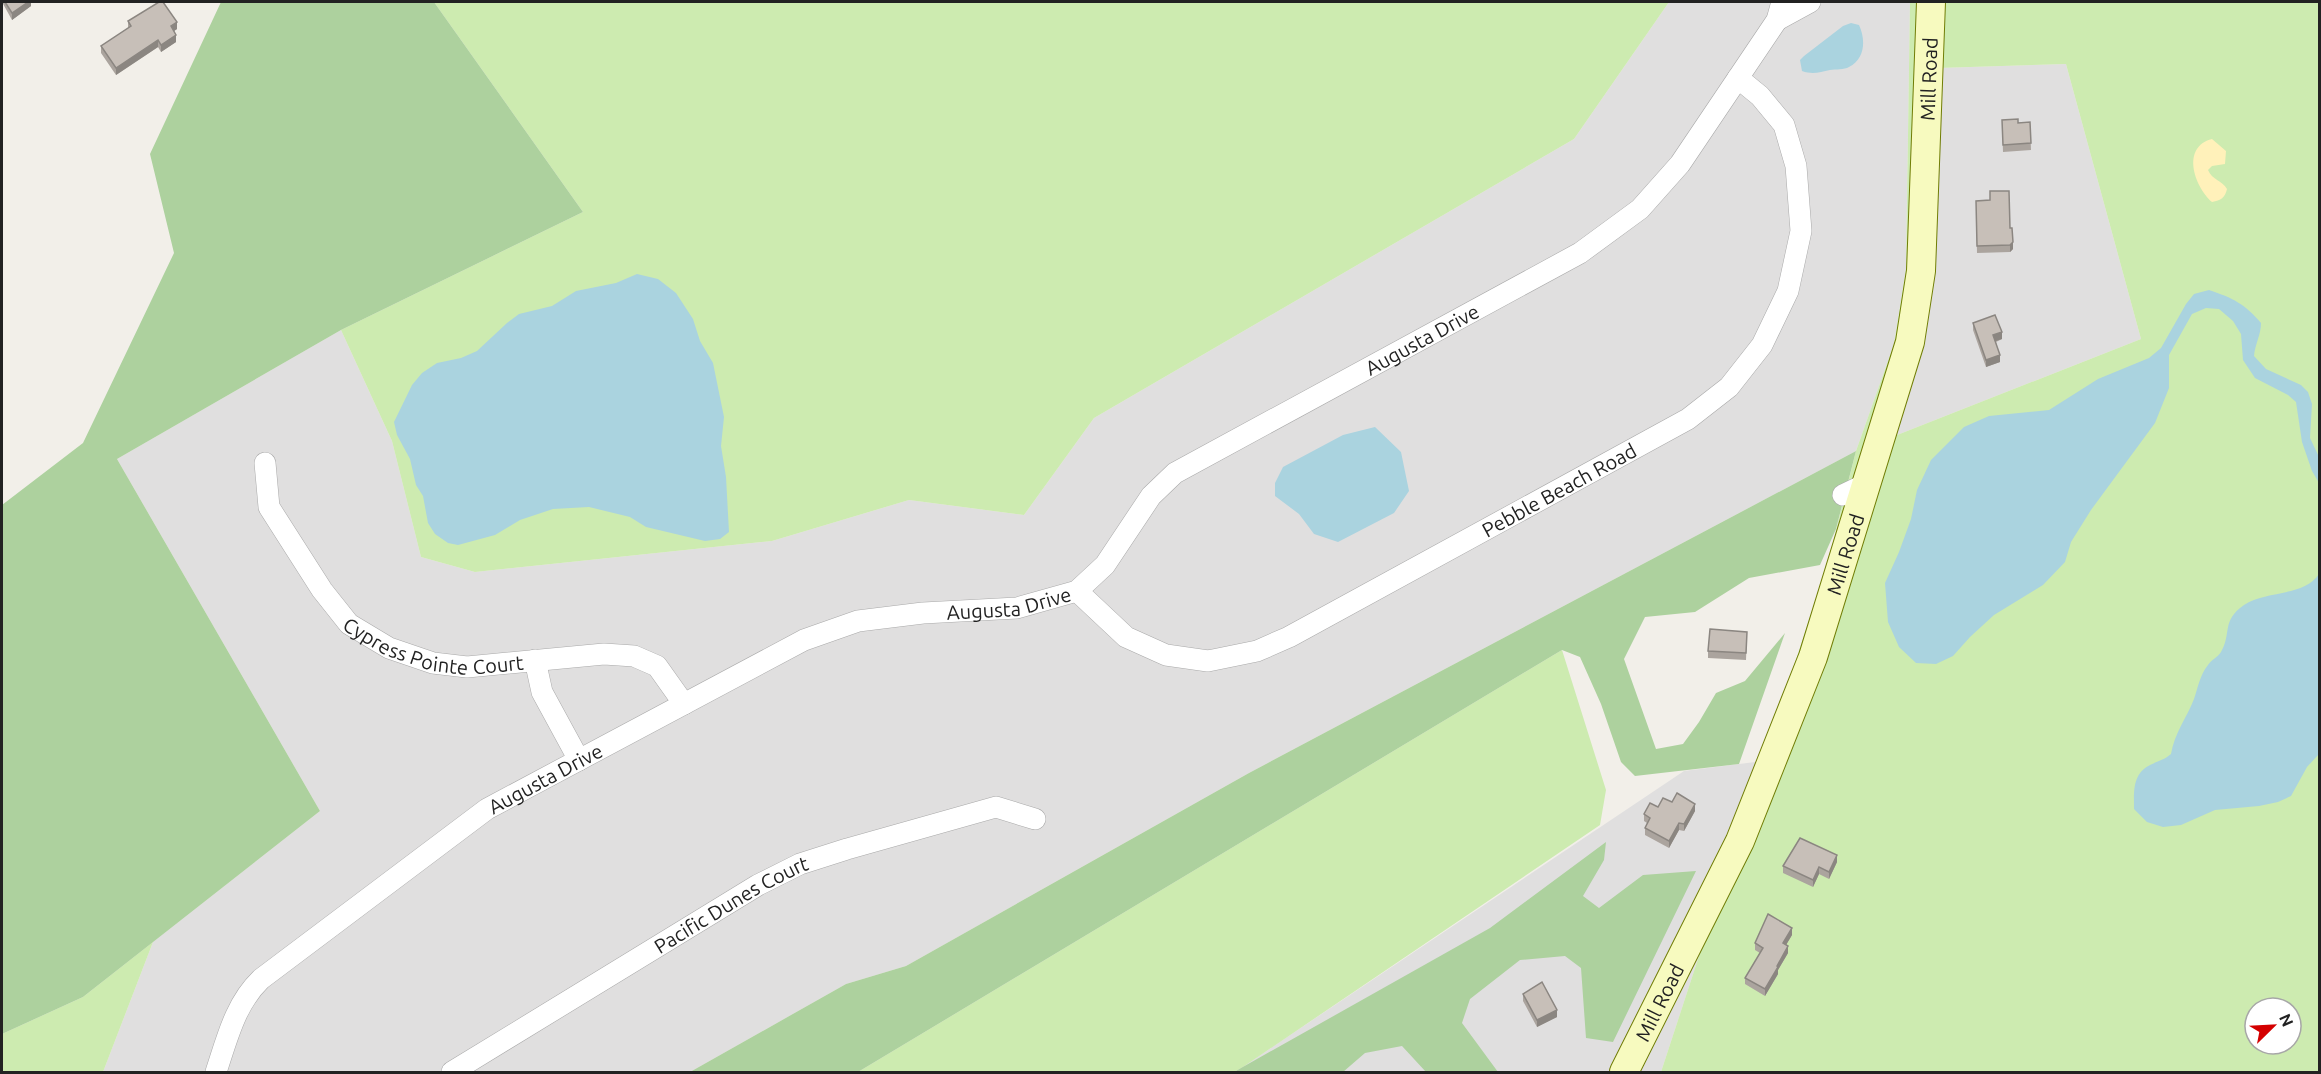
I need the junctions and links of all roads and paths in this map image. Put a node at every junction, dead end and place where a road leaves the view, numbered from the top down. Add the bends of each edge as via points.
1 (1810, 2) edge
2 (1931, 2) edge
3 (1780, 11) edge
4 (1738, 78) junction
5 (265, 463) dead end
6 (1077, 591) junction
7 (535, 660) junction
8 (684, 704) junction
9 (579, 760) junction
10 (1035, 819) dead end
11 (216, 1072) edge
12 (452, 1072) edge
13 (1624, 1072) edge

1 - 3 street, Augusta Drive
2 - 13 main road, Mill Road via 1921,271 1910,342 1856,489 1813,657 1744,831
3 - 4 street, Augusta Drive
4 - 6 street, Augusta Drive via 1680,164 1640,209 1580,253 1176,473 1151,496 1105,565
4 - 6 street, Pebble Beach Road via 1760,96 1784,125 1796,166 1801,231 1788,291 1762,345 1729,387 1688,419 1257,651 1208,661 1166,655 1126,637
5 - 7 street, Cypress Pointe Court via 269,507 322,590 349,624 388,648 433,663 466,667
6 - 8 street, Augusta Drive via 1017,608 858,621 804,640
7 - 8 street, Cypress Pointe Court via 604,654 634,656 657,666
7 - 9 street via 542,692
8 - 9 street, Augusta Drive
9 - 11 street, Augusta Drive via 488,809 261,979 239,1007
10 - 12 street, Pacific Dunes Court via 996,807 800,864 758,885

